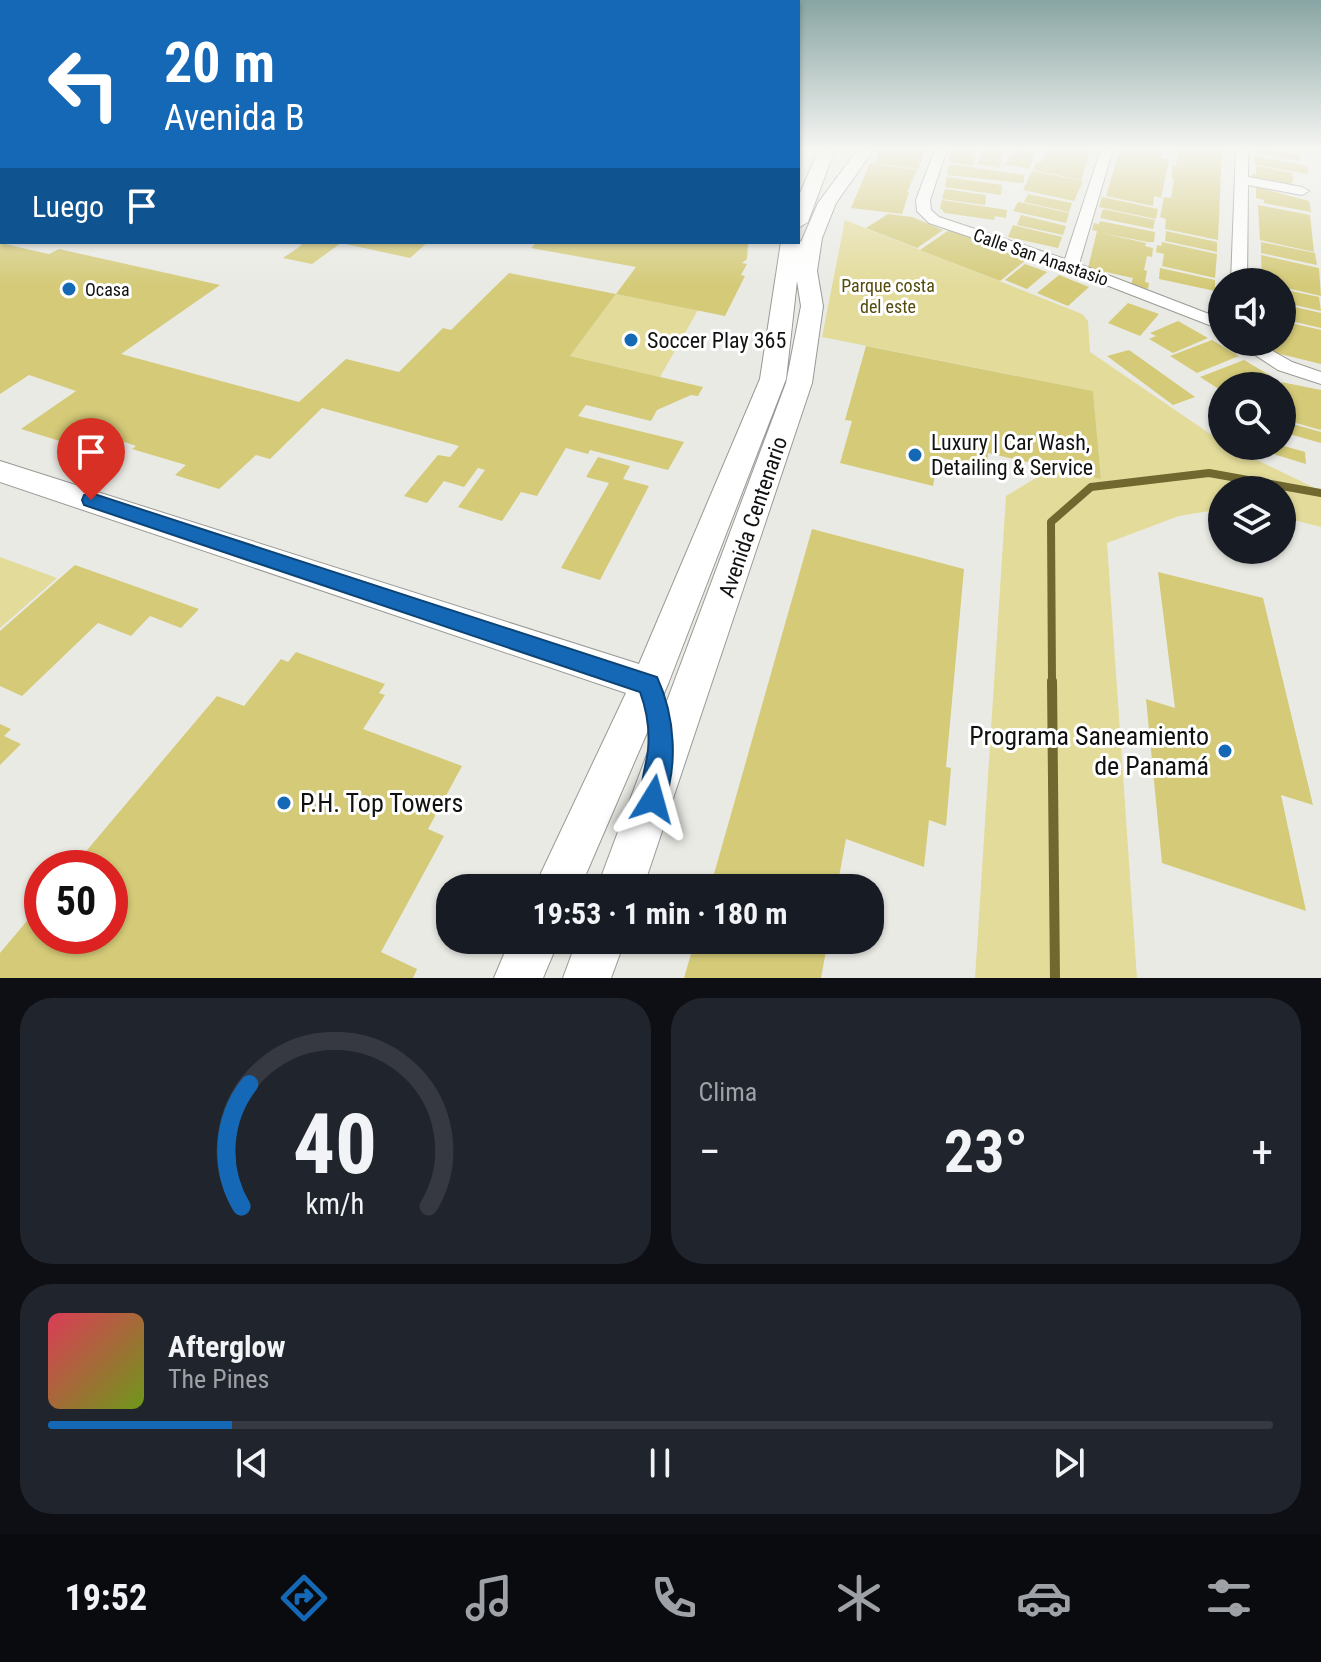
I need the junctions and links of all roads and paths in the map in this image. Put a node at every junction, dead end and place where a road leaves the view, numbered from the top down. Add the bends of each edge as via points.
1 (809, 195) edge
2 (833, 195) edge
3 (925, 195) edge
4 (1093, 195) edge
5 (1242, 195) edge
6 (800, 217) edge
7 (791, 244) edge
8 (1071, 266) junction
9 (1239, 268) edge
10 (1208, 320) edge
11 (1268, 356) edge
12 (1321, 378) edge
13 (0, 471) edge
14 (717, 620) junction
15 (649, 684) junction
16 (653, 799) junction
17 (563, 874) edge
18 (625, 874) edge
19 (529, 954) edge
20 (596, 954) edge
21 (518, 978) edge
22 (587, 978) edge

1 - 6 main road
2 - 14 main road, Avenida Centenario via 812,238 806,271 812,306 799,383
3 - 8 street, Calle San Anastasio via 924,211 934,220
4 - 8 street
5 - 9 street
7 - 15 main road, Avenida Centenario via 773,379
8 - 10 street, Calle San Anastasio
11 - 12 street
13 - 15 main road
14 - 15 main road via 684,663
14 - 16 main road, Avenida Centenario
15 - 16 main road via 660,713
15 - 17 main road, Avenida Centenario
16 - 18 main road, Avenida Centenario
19 - 21 main road
20 - 22 main road

